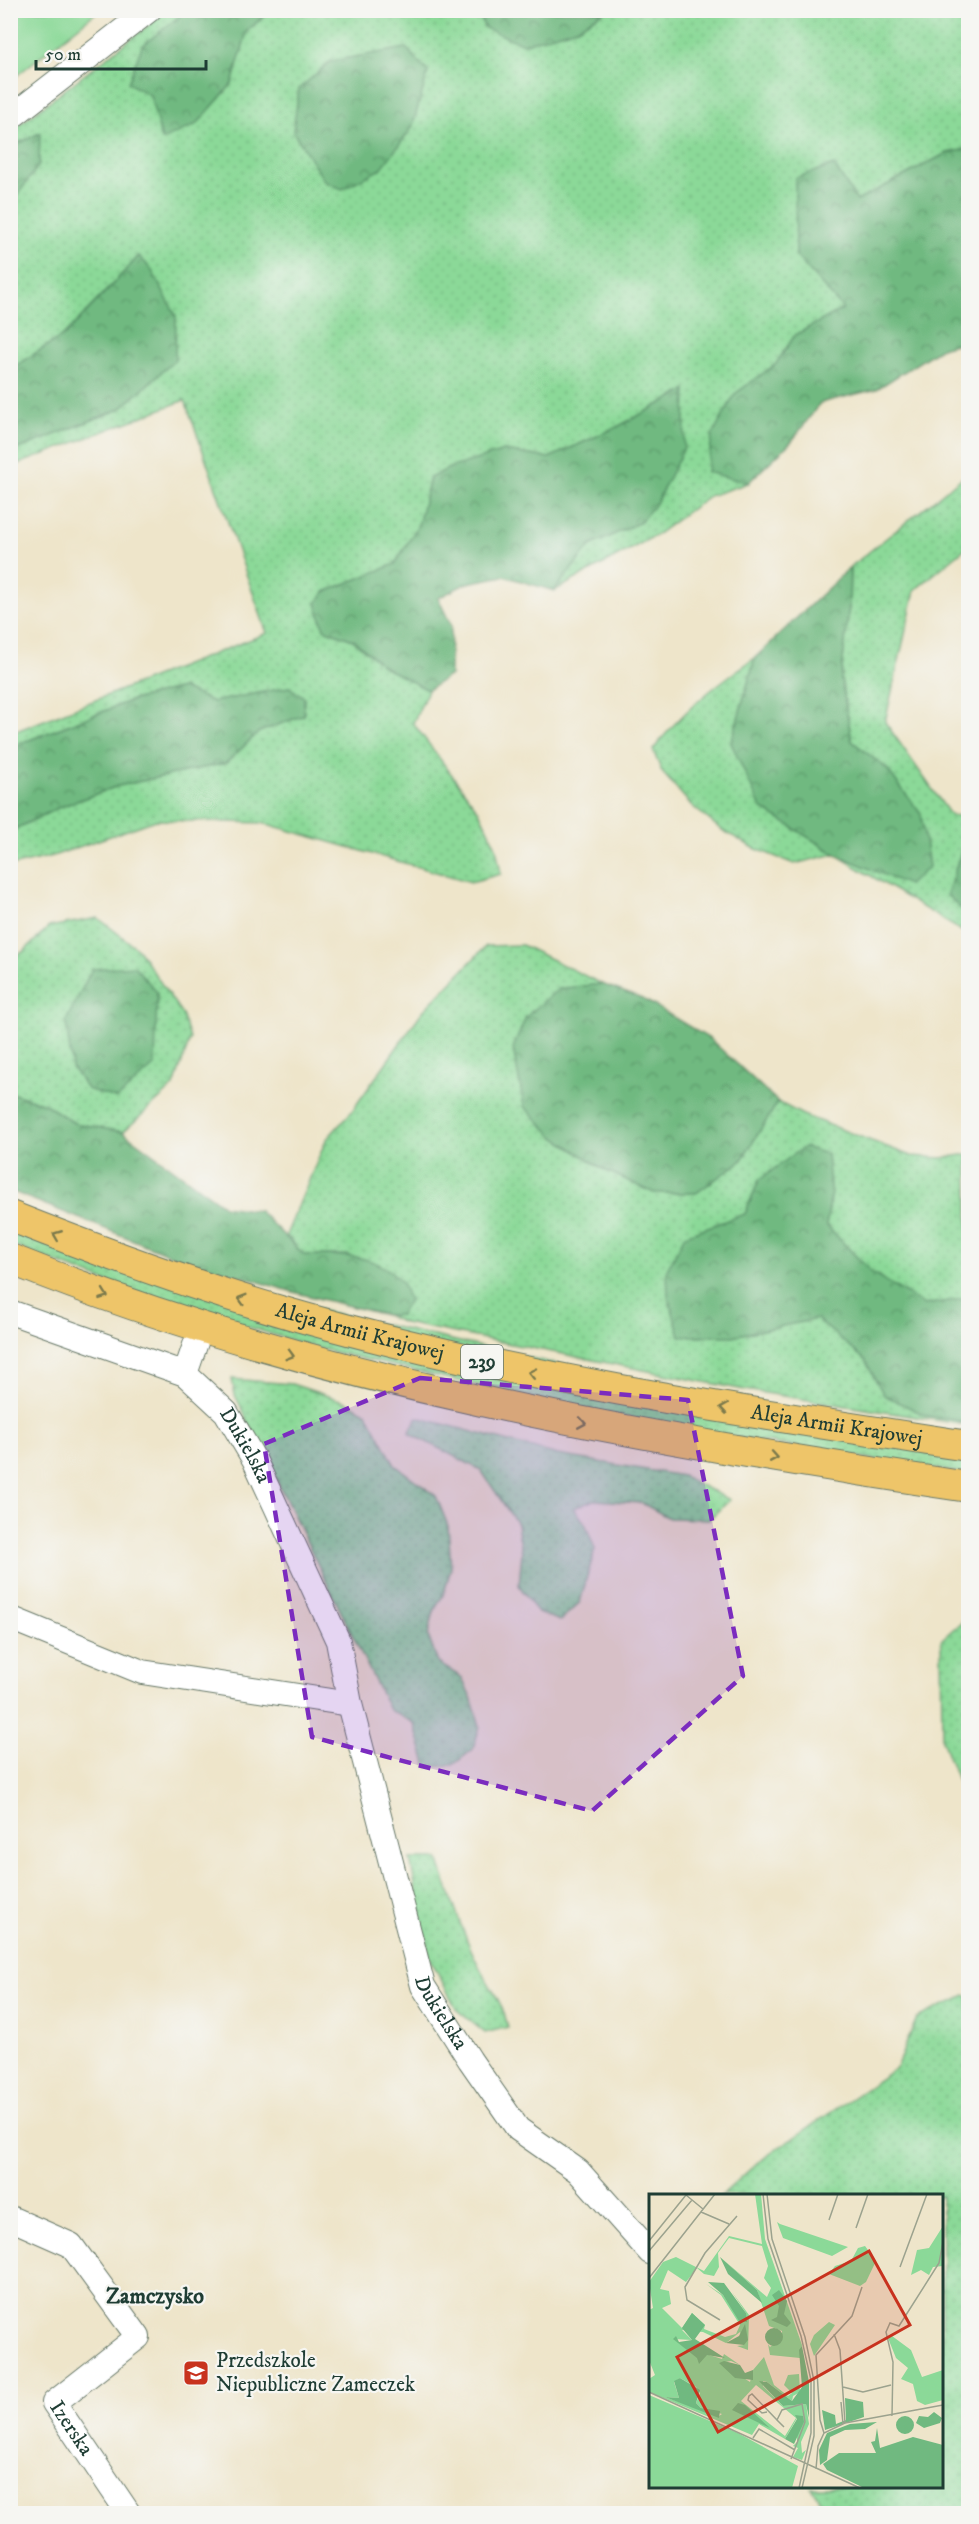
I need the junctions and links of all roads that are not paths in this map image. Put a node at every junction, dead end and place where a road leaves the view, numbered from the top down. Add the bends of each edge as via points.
1 (149, 10) edge
2 (10, 118) edge
3 (10, 1216) edge
4 (10, 1259) edge
5 (10, 1312) edge
6 (201, 1328) junction
7 (185, 1374) junction
8 (969, 1446) edge
9 (969, 1487) edge
10 (10, 1618) edge
11 (350, 1704) junction
12 (10, 2218) edge
13 (649, 2251) edge
14 (129, 2514) edge

1 - 2 street
8 -> 3 main road, Aleja Armii Krajowej / 239 via 655,1396 377,1337 189,1282
4 -> 6 main road, Aleja Armii Krajowej / 239
5 - 7 street, Dukielska
6 - 7 street
6 -> 9 main road, Aleja Armii Krajowej / 239 via 314,1362 507,1408 710,1446
7 - 11 street, Dukielska via 226,1412 254,1459 338,1641
10 - 11 street via 142,1672
11 - 13 street, Dukielska via 423,1986 518,2129 578,2171
12 - 14 street, Izerska via 71,2245 138,2337 54,2403

